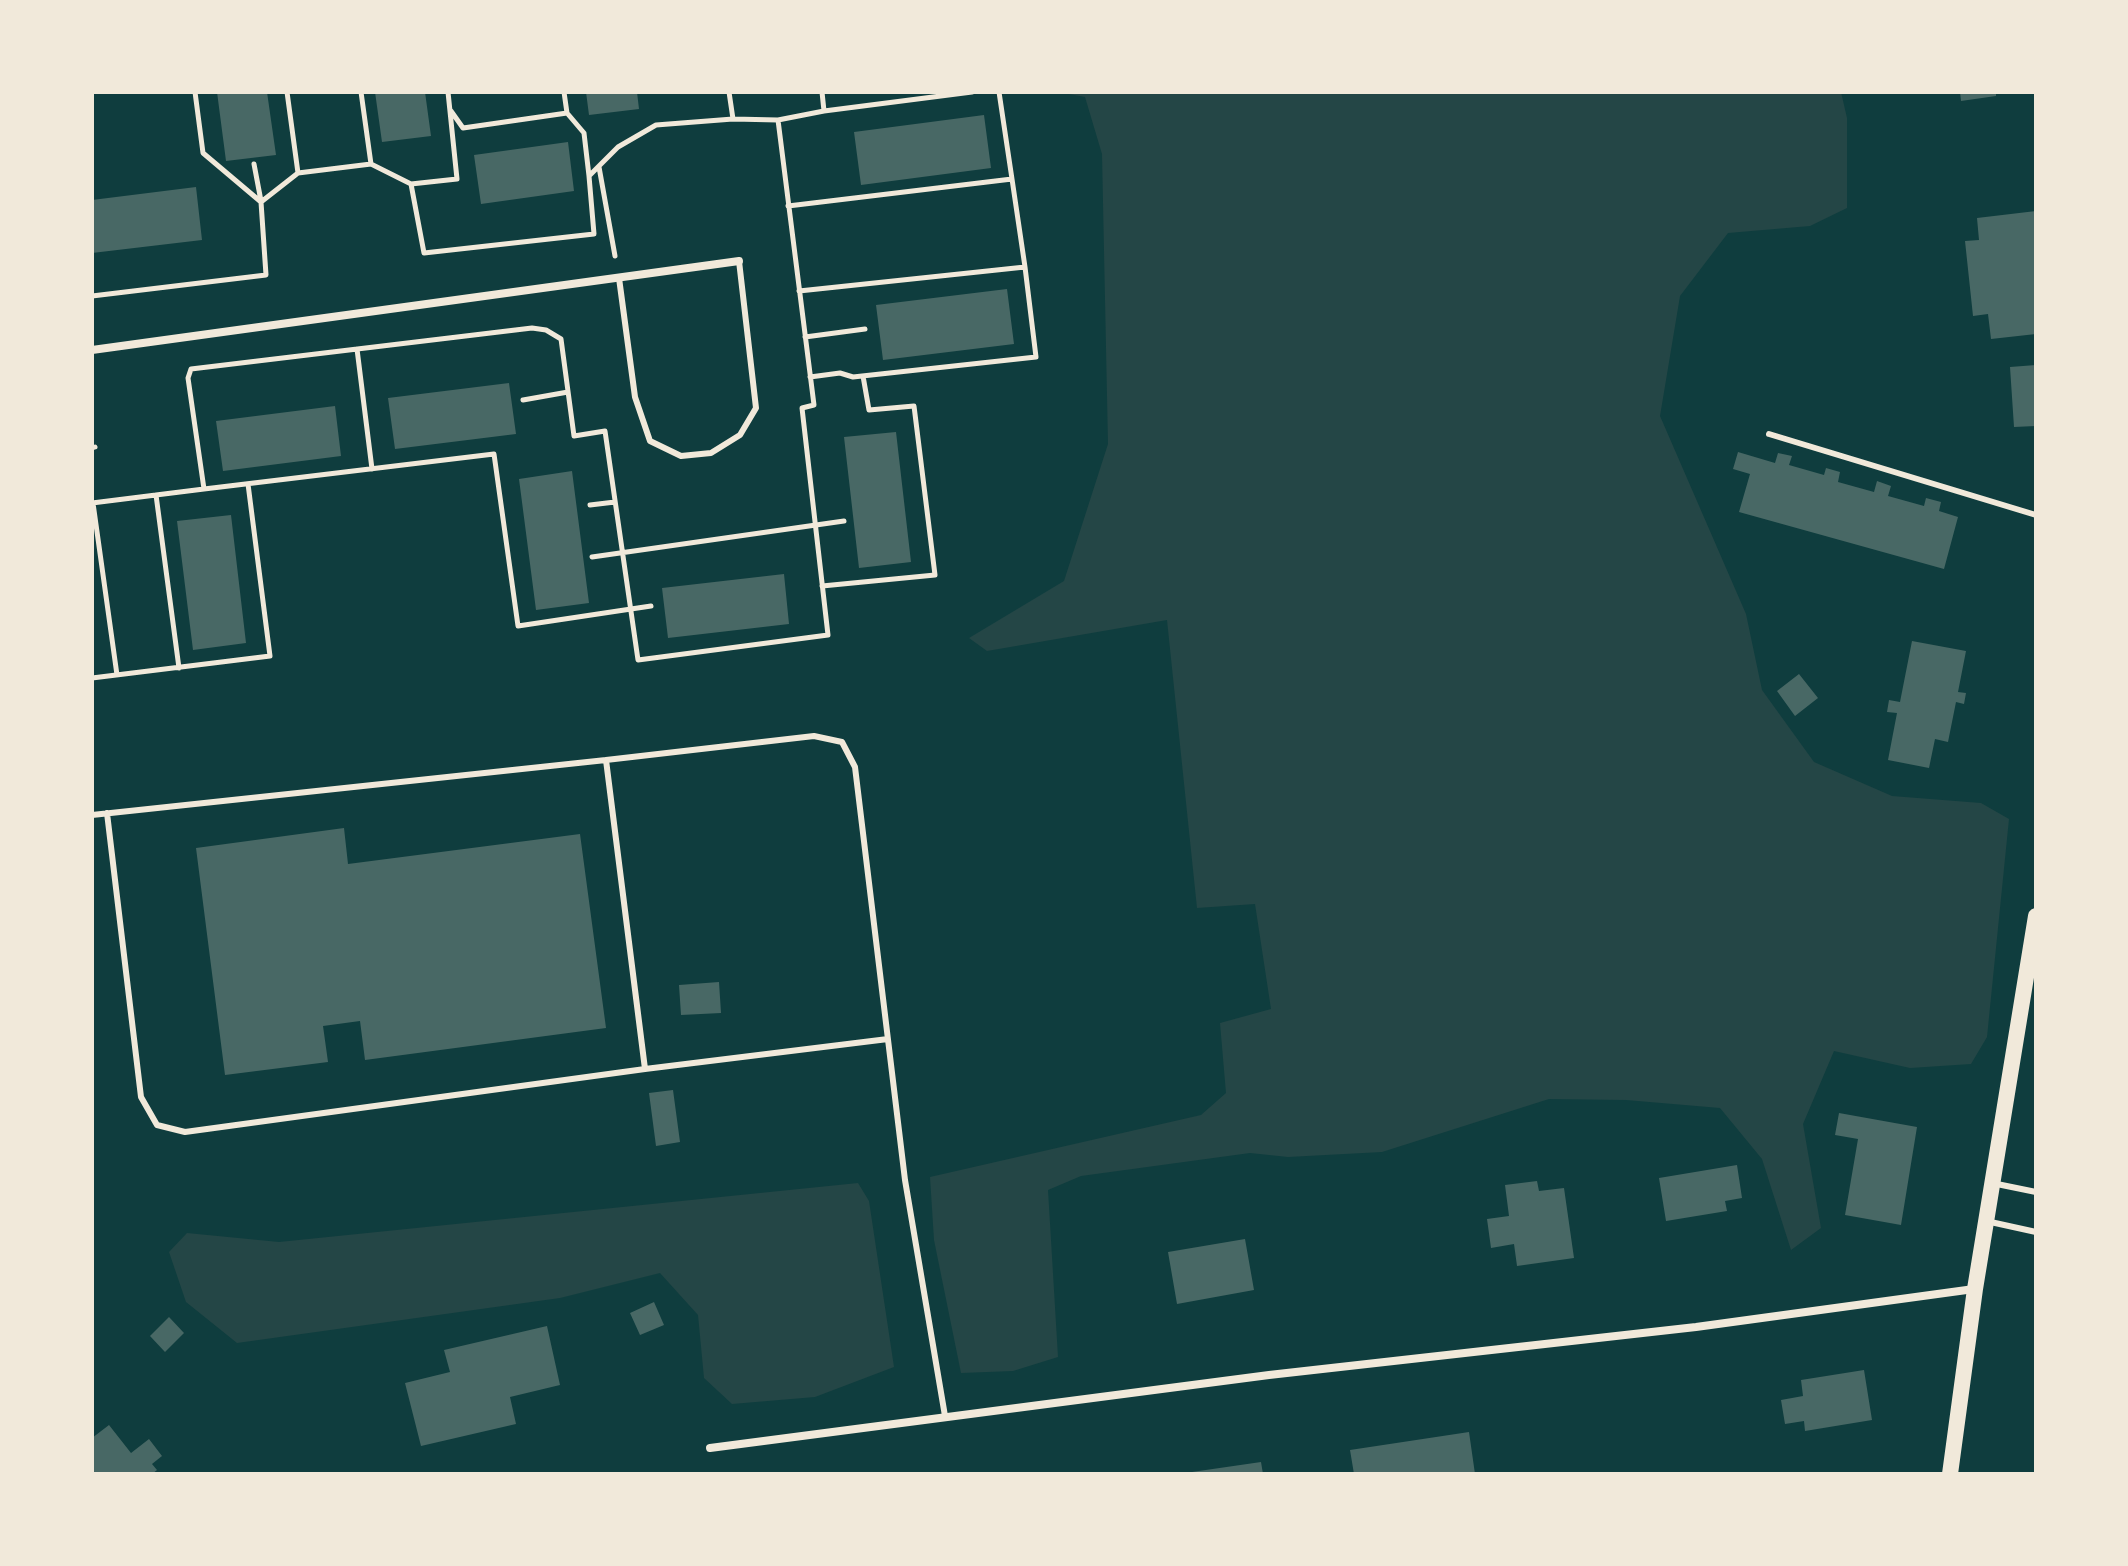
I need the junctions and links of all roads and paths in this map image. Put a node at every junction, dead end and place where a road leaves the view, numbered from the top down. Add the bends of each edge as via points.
1 (195, 92) edge
2 (287, 92) edge
3 (361, 92) edge
4 (448, 92) edge
5 (564, 92) edge
6 (729, 92) edge
7 (822, 92) edge
8 (972, 92) edge
9 (999, 92) edge
10 (450, 110) junction
11 (824, 111) junction
12 (567, 113) junction
13 (733, 119) junction
14 (778, 120) junction
15 (254, 164) dead end
16 (371, 164) junction
17 (599, 166) junction
18 (298, 173) junction
19 (589, 176) junction
20 (1012, 179) junction
21 (411, 184) junction
22 (261, 202) junction
23 (788, 206) junction
24 (739, 261) joint
25 (1025, 267) junction
26 (619, 278) junction
27 (799, 291) junction
28 (92, 296) edge
29 (865, 329) dead end
30 (805, 337) junction
31 (357, 349) junction
32 (92, 350) edge
33 (863, 376) junction
34 (810, 377) junction
35 (568, 392) junction
36 (523, 400) dead end
37 (1769, 434) dead end
38 (372, 469) junction
39 (248, 484) junction
40 (204, 489) junction
41 (156, 495) junction
42 (615, 502) junction
43 (93, 503) edge
44 (590, 505) dead end
45 (2036, 515) edge
46 (844, 521) dead end
47 (815, 525) junction
48 (622, 553) junction
49 (592, 557) dead end
50 (822, 586) junction
51 (651, 606) dead end
52 (631, 609) junction
53 (179, 668) junction
54 (117, 675) junction
55 (92, 678) edge
56 (606, 760) junction
57 (107, 813) junction
58 (92, 815) edge
59 (2036, 916) edge
60 (888, 1039) junction
61 (645, 1069) junction
62 (1992, 1183) junction
63 (2036, 1192) edge
64 (1986, 1221) junction
65 (2036, 1232) edge
66 (1975, 1289) junction
67 (945, 1416) junction
68 (710, 1448) dead end
69 (1950, 1474) edge

1 - 22 path via 203,153
2 - 18 path
3 - 16 path
4 - 10 path
5 - 12 path
6 - 13 path
7 - 11 path
8 - 11 path
9 - 20 path
10 - 12 path via 463,128
10 - 21 path via 457,179
11 - 14 path
12 - 19 path via 584,133
13 - 14 path
13 - 17 path via 656,125 618,147
14 - 23 path
15 - 22 path
16 - 18 path
16 - 21 path
17 - 19 path
17 - 26 path
18 - 22 path
19 - 21 path via 594,234 424,253
20 - 23 path
20 - 25 path
22 - 28 path via 266,275
23 - 27 path
24 - 26 street
24 - 26 lane via 756,408 740,435 711,453 681,456 650,441 635,397
25 - 27 path
25 - 33 path via 1036,357
26 - 32 street
27 - 30 path
29 - 30 path
30 - 34 path
31 - 35 path via 546,330 561,339
31 - 38 path
31 - 40 path via 191,369
33 - 34 path
33 - 50 path via 869,410 914,406 935,575
34 - 47 path via 814,405 802,408
35 - 36 path
35 - 42 path via 574,436 605,431
37 - 45 lane
38 - 39 path
38 - 52 path via 494,454 518,626
39 - 40 path
39 - 53 path via 270,656
40 - 41 path
41 - 43 path
41 - 53 path
42 - 44 path
42 - 48 path
43 - 54 path
46 - 47 path
47 - 48 path
47 - 50 path
48 - 49 path
48 - 52 path
50 - 52 path via 828,635 638,660
51 - 52 path
53 - 54 path
54 - 55 path
56 - 57 lane
56 - 60 lane via 814,736 842,742 855,767
56 - 61 lane
57 - 58 lane
57 - 61 lane via 141,1097 157,1125 185,1132
59 - 62 main road
60 - 61 lane
60 - 67 lane via 905,1180
62 - 63 lane
62 - 64 main road
64 - 65 lane
64 - 66 main road
66 - 67 street
66 - 69 main road
67 - 68 street

